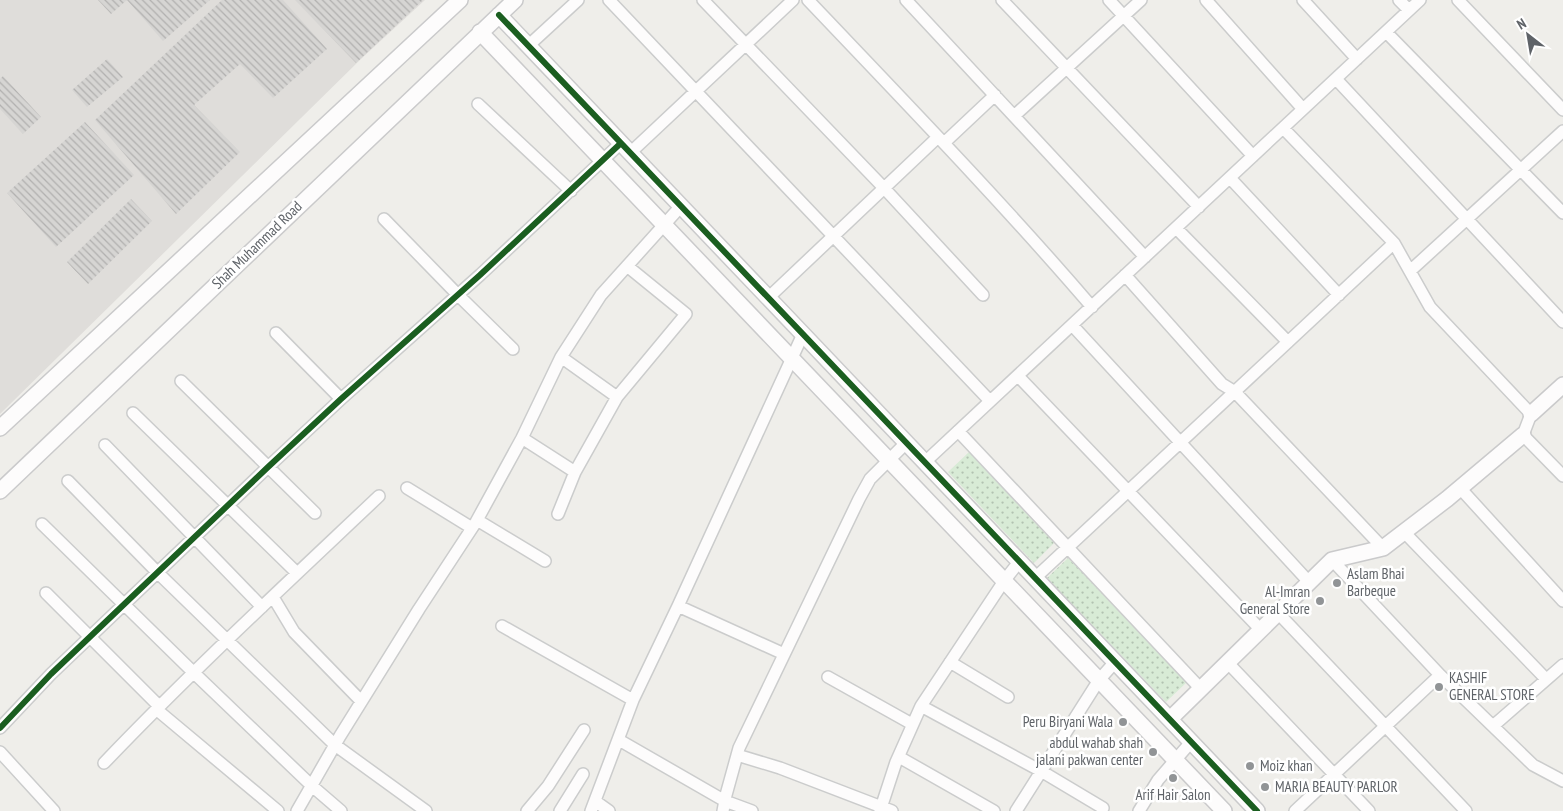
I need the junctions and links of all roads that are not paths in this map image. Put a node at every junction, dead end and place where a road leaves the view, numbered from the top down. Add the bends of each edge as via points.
1 (460, 0) edge
2 (515, 0) edge
3 (578, 0) edge
4 (609, 0) edge
5 (703, 0) edge
6 (793, 0) edge
7 (808, 0) edge
8 (906, 0) edge
9 (1002, 0) edge
10 (1109, 0) edge
11 (1141, 0) edge
12 (1206, 0) edge
13 (1303, 0) edge
14 (1399, 0) edge
15 (1420, 0) edge
16 (1458, 0) edge
17 (1409, 10) junction
18 (499, 15) junction
19 (1124, 16) junction
20 (480, 32) junction
21 (1386, 32) junction
22 (745, 45) junction
23 (528, 46) junction
24 (1357, 59) junction
25 (1067, 68) junction
26 (1336, 79) junction
27 (696, 91) junction
28 (995, 95) junction
29 (478, 104) dead end
30 (1303, 109) junction
31 (1563, 110) edge
32 (1014, 116) junction
33 (1282, 128) junction
34 (1563, 131) edge
35 (941, 140) junction
36 (626, 148) junction
37 (1253, 156) junction
38 (603, 161) junction
39 (1521, 170) junction
40 (1230, 178) junction
41 (884, 188) junction
42 (571, 191) junction
43 (681, 206) junction
44 (1199, 207) junction
45 (1563, 213) edge
46 (384, 219) dead end
47 (1467, 219) junction
48 (664, 225) junction
49 (1176, 228) junction
50 (834, 236) junction
51 (1394, 243) junction
52 (1145, 256) junction
53 (627, 266) junction
54 (1410, 271) junction
55 (1125, 275) junction
56 (458, 295) junction
57 (983, 295) dead end
58 (1339, 295) junction
59 (768, 298) junction
60 (1092, 307) junction
61 (1563, 322) edge
62 (1072, 325) junction
63 (276, 333) dead end
64 (803, 334) junction
65 (1288, 342) junction
66 (513, 349) dead end
67 (561, 357) junction
68 (792, 359) junction
69 (1018, 376) junction
70 (181, 381) dead end
71 (1563, 385) edge
72 (1235, 392) junction
73 (616, 397) junction
74 (341, 399) junction
75 (990, 401) junction
76 (133, 414) dead end
77 (1531, 414) junction
78 (0, 428) edge
79 (958, 431) junction
80 (1523, 435) junction
81 (522, 438) junction
82 (906, 443) junction
83 (1180, 443) junction
84 (106, 446) dead end
85 (889, 460) junction
86 (924, 462) junction
87 (267, 468) junction
88 (575, 472) junction
89 (1563, 476) edge
90 (68, 481) dead end
91 (407, 488) dead end
92 (1460, 488) junction
93 (0, 492) edge
94 (1128, 492) junction
95 (378, 496) dead end
96 (228, 505) junction
97 (315, 513) dead end
98 (558, 514) dead end
99 (42, 524) dead end
100 (474, 524) junction
101 (1404, 532) junction
102 (194, 537) junction
103 (1067, 548) junction
104 (1383, 548) junction
105 (545, 560) dead end
106 (1332, 560) junction
107 (1019, 562) junction
108 (157, 572) junction
109 (297, 573) junction
110 (1035, 578) junction
111 (1004, 581) junction
112 (1309, 582) junction
113 (46, 593) dead end
114 (273, 597) junction
115 (1563, 600) edge
116 (124, 604) junction
117 (678, 606) junction
118 (262, 607) junction
119 (1278, 613) junction
120 (502, 626) dead end
121 (1261, 630) junction
122 (90, 637) junction
123 (227, 640) junction
124 (784, 654) junction
125 (950, 662) junction
126 (1115, 662) junction
127 (1228, 663) junction
128 (1563, 665) edge
129 (194, 672) junction
130 (1440, 675) junction
131 (828, 677) dead end
132 (1546, 679) junction
133 (1098, 680) junction
134 (1201, 689) junction
135 (1008, 697) dead end
136 (633, 700) junction
137 (362, 701) junction
138 (921, 706) junction
139 (157, 707) junction
140 (1170, 720) junction
141 (912, 724) junction
142 (1385, 726) junction
143 (1493, 726) junction
144 (0, 728) edge
145 (584, 730) dead end
146 (619, 740) junction
147 (1191, 742) junction
148 (335, 745) junction
149 (0, 752) edge
150 (737, 755) junction
151 (899, 757) junction
152 (1176, 761) junction
153 (104, 763) dead end
154 (1041, 771) junction
155 (584, 774) dead end
156 (1334, 775) junction
157 (1563, 781) edge
158 (312, 786) junction
159 (593, 806) edge
160 (724, 806) edge
161 (1103, 808) dead end
162 (885, 809) edge
163 (54, 811) edge
164 (278, 811) edge
165 (297, 811) edge
166 (340, 811) edge
167 (426, 811) edge
168 (527, 811) edge
169 (560, 811) edge
170 (609, 811) edge
171 (752, 811) edge
172 (994, 811) edge
173 (1016, 811) edge
174 (1140, 811) edge
175 (1224, 811) edge
176 (1257, 811) edge
177 (1295, 811) edge
178 (1369, 811) edge
179 (1466, 811) edge

1 - 78 street
2 - 18 street, Shah Muhammad Road
3 - 23 street
4 - 27 street
5 - 22 street
6 - 22 street
7 - 35 street
8 - 28 street
9 - 25 street
10 - 19 street
11 - 19 street
12 - 30 street
13 - 24 street
14 - 17 street
15 - 17 street
16 - 31 street
17 - 21 street
18 - 20 street, Shah Muhammad Road
18 - 23 street
19 - 25 street
19 - 37 street
20 - 38 street
20 - 93 street, Shah Muhammad Road
21 - 24 street
21 - 39 street
22 - 27 street
22 - 41 street
23 - 36 street
24 - 26 street
25 - 32 street
25 - 44 street
26 - 30 street
26 - 47 street
27 - 36 street
27 - 50 street
28 - 32 street
28 - 35 street
29 - 42 street
30 - 33 street
32 - 52 street
33 - 37 street
33 - 51 street
34 - 39 street
35 - 41 street
35 - 60 street
36 - 38 street
36 - 43 street
37 - 40 street
38 - 42 street
38 - 48 street
39 - 45 street
39 - 47 street
40 - 44 street
40 - 58 street
41 - 50 street
41 - 57 street
42 - 56 street
43 - 48 street
43 - 59 street
44 - 49 street
46 - 56 street
47 - 54 street
47 - 61 street
48 - 53 street
48 - 68 street
49 - 52 street
49 - 65 street
50 - 59 street
50 - 75 street
51 - 54 street
51 - 58 street
52 - 55 street
53 - 67 street via 602,295
53 - 73 street via 686,314
54 - 77 street via 1430,307
55 - 60 street
55 - 72 street via 1222,384
56 - 66 street
56 - 74 street
58 - 65 street
59 - 64 street
60 - 62 street
62 - 69 street
62 - 83 street
63 - 74 street
64 - 68 street
64 - 82 street
65 - 72 street
67 - 73 street
67 - 81 street
68 - 85 street
68 - 117 street
69 - 75 street
69 - 94 street
70 - 87 street
71 - 77 street
72 - 83 street
72 - 104 street
73 - 88 street
74 - 87 street
75 - 79 street
76 - 96 street
77 - 80 street
79 - 86 street
79 - 103 street
80 - 89 street
80 - 92 street
81 - 88 street
81 - 100 street
82 - 85 street
82 - 86 street
83 - 94 street
83 - 112 street
84 - 102 street
85 - 111 street
85 - 124 street via 870,479 859,499
86 - 107 street
87 - 96 street
87 - 97 street
88 - 98 street
90 - 108 street
91 - 100 street
92 - 101 street
92 - 115 street
94 - 103 street
94 - 121 street
95 - 109 street
96 - 102 street
96 - 109 street
99 - 116 street
100 - 105 street
100 - 137 street
101 - 104 street
101 - 132 street
102 - 108 street
102 - 118 street
103 - 110 street
103 - 134 street
104 - 106 street
106 - 112 street
106 - 130 street
107 - 110 street
107 - 111 street
108 - 116 street
108 - 123 street
109 - 114 street
110 - 126 street
111 - 125 street
111 - 133 street
112 - 119 street
113 - 122 street
114 - 118 street
114 - 137 street via 294,632
116 - 122 street
116 - 129 street
117 - 124 street
117 - 136 street
118 - 123 street
119 - 121 street
119 - 142 street
120 - 136 street
121 - 127 street
122 - 139 street
122 - 144 street
123 - 129 street
123 - 148 street
124 - 150 street
125 - 135 street
125 - 138 street
126 - 133 street
126 - 140 street
127 - 134 street
127 - 156 street
128 - 132 street
129 - 139 street
129 - 158 street
130 - 142 street
130 - 143 street
131 - 141 street
132 - 143 street
133 - 152 street
133 - 154 street
134 - 140 street
136 - 146 street
137 - 148 street
138 - 141 street
138 - 154 street
139 - 153 street
139 - 164 street
140 - 147 street
141 - 151 street
142 - 156 street
142 - 179 street
143 - 157 street via 1533,764
145 - 168 street via 548,786
146 - 159 street
146 - 160 street
147 - 152 street
147 - 176 street
148 - 158 street
148 - 167 street
149 - 163 street
150 - 160 street
150 - 162 street via 780,768
151 - 162 street
151 - 172 street
152 - 174 street via 1158,780
152 - 175 street
154 - 161 street
154 - 173 street
155 - 169 street
156 - 177 street
156 - 178 street
158 - 165 street
158 - 166 street
159 - 170 street
160 - 171 street

